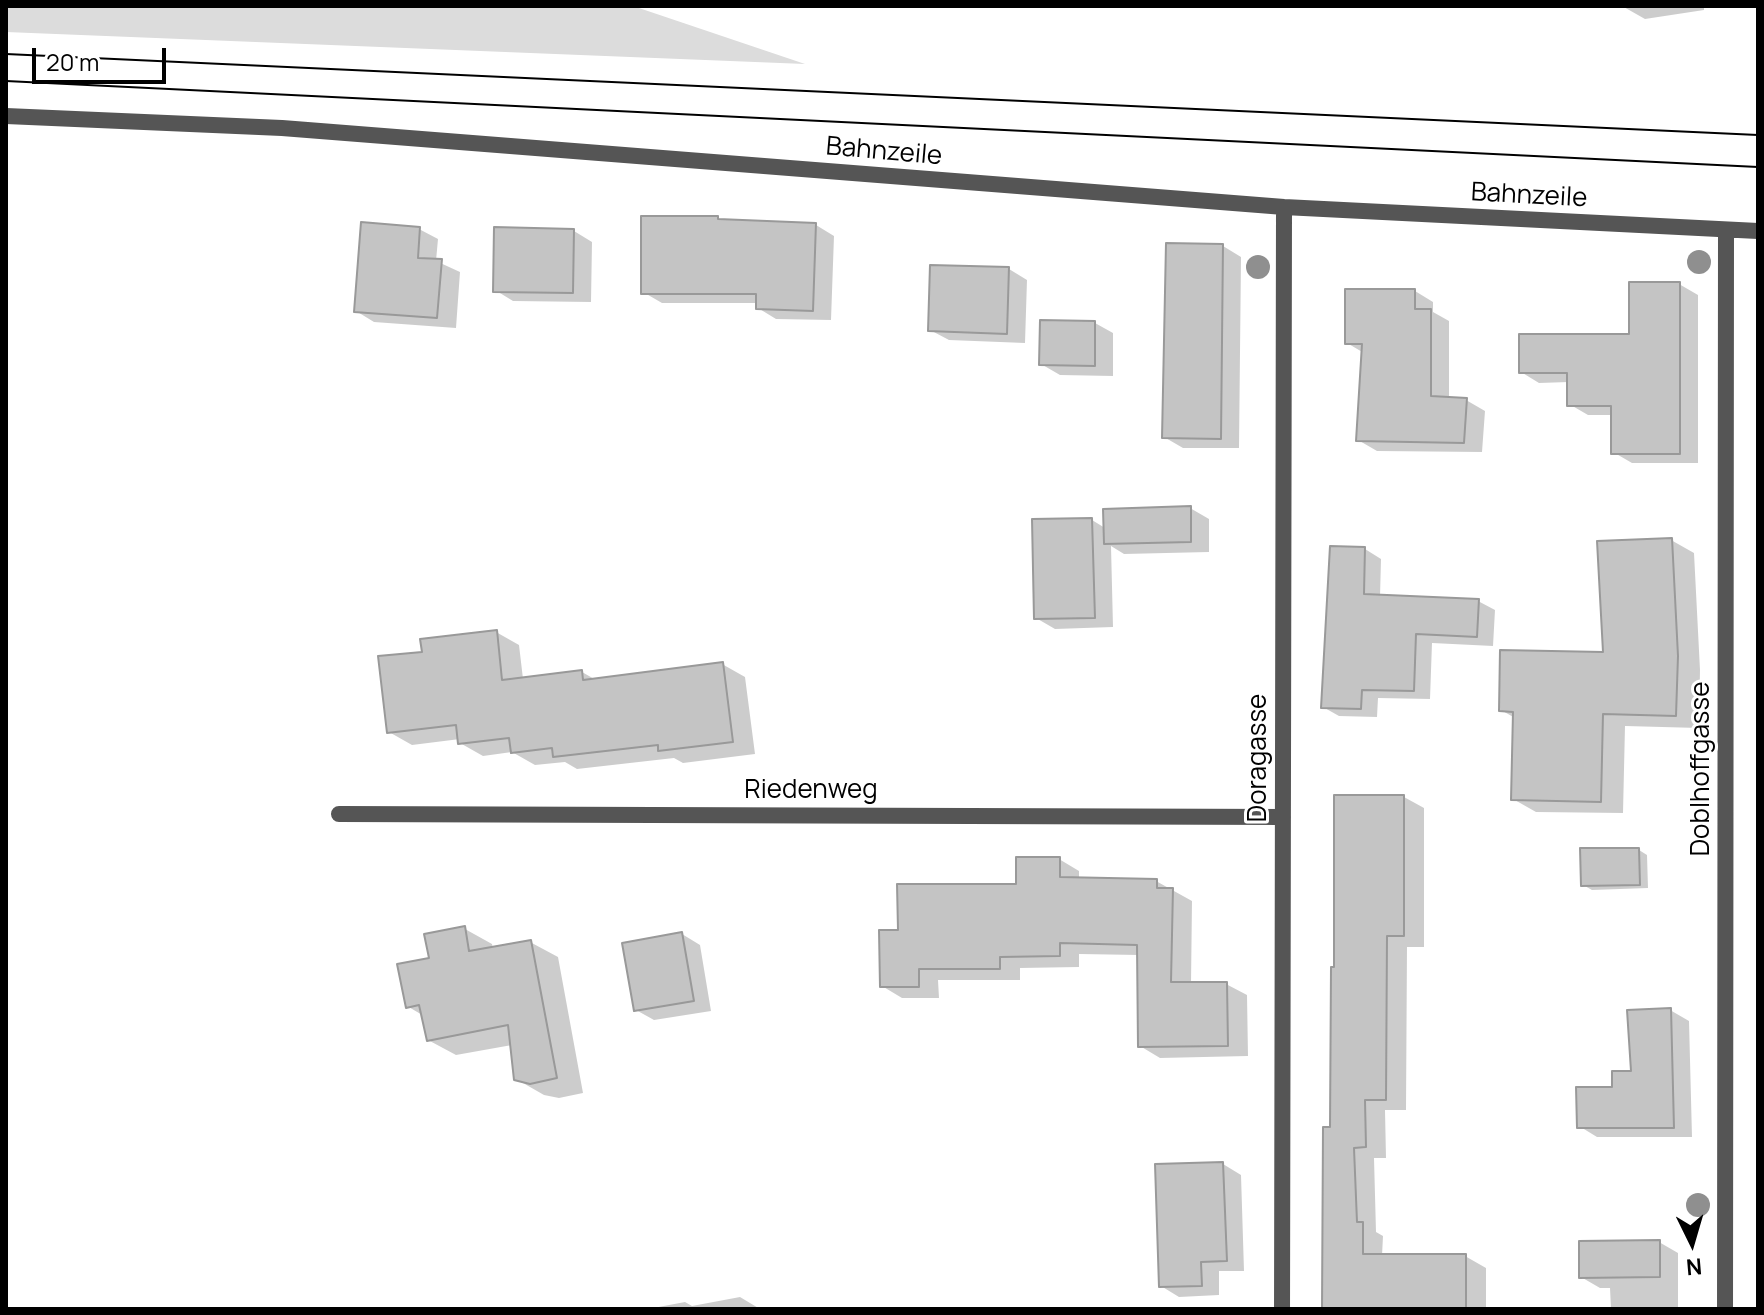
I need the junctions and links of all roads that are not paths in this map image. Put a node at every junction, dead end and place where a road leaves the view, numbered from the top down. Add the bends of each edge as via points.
1 (6, 116) edge
2 (1284, 207) junction
3 (1726, 230) junction
4 (1758, 231) edge
5 (339, 814) dead end
6 (1283, 817) junction
7 (1282, 1309) edge
8 (1725, 1309) edge

1 - 2 street, Bahnzeile via 282,128
2 - 3 street, Bahnzeile
2 - 6 street, Doragasse
3 - 4 street, Bahnzeile
3 - 8 street, Doblhoffgasse
5 - 6 street, Riedenweg
6 - 7 street, Doragasse

